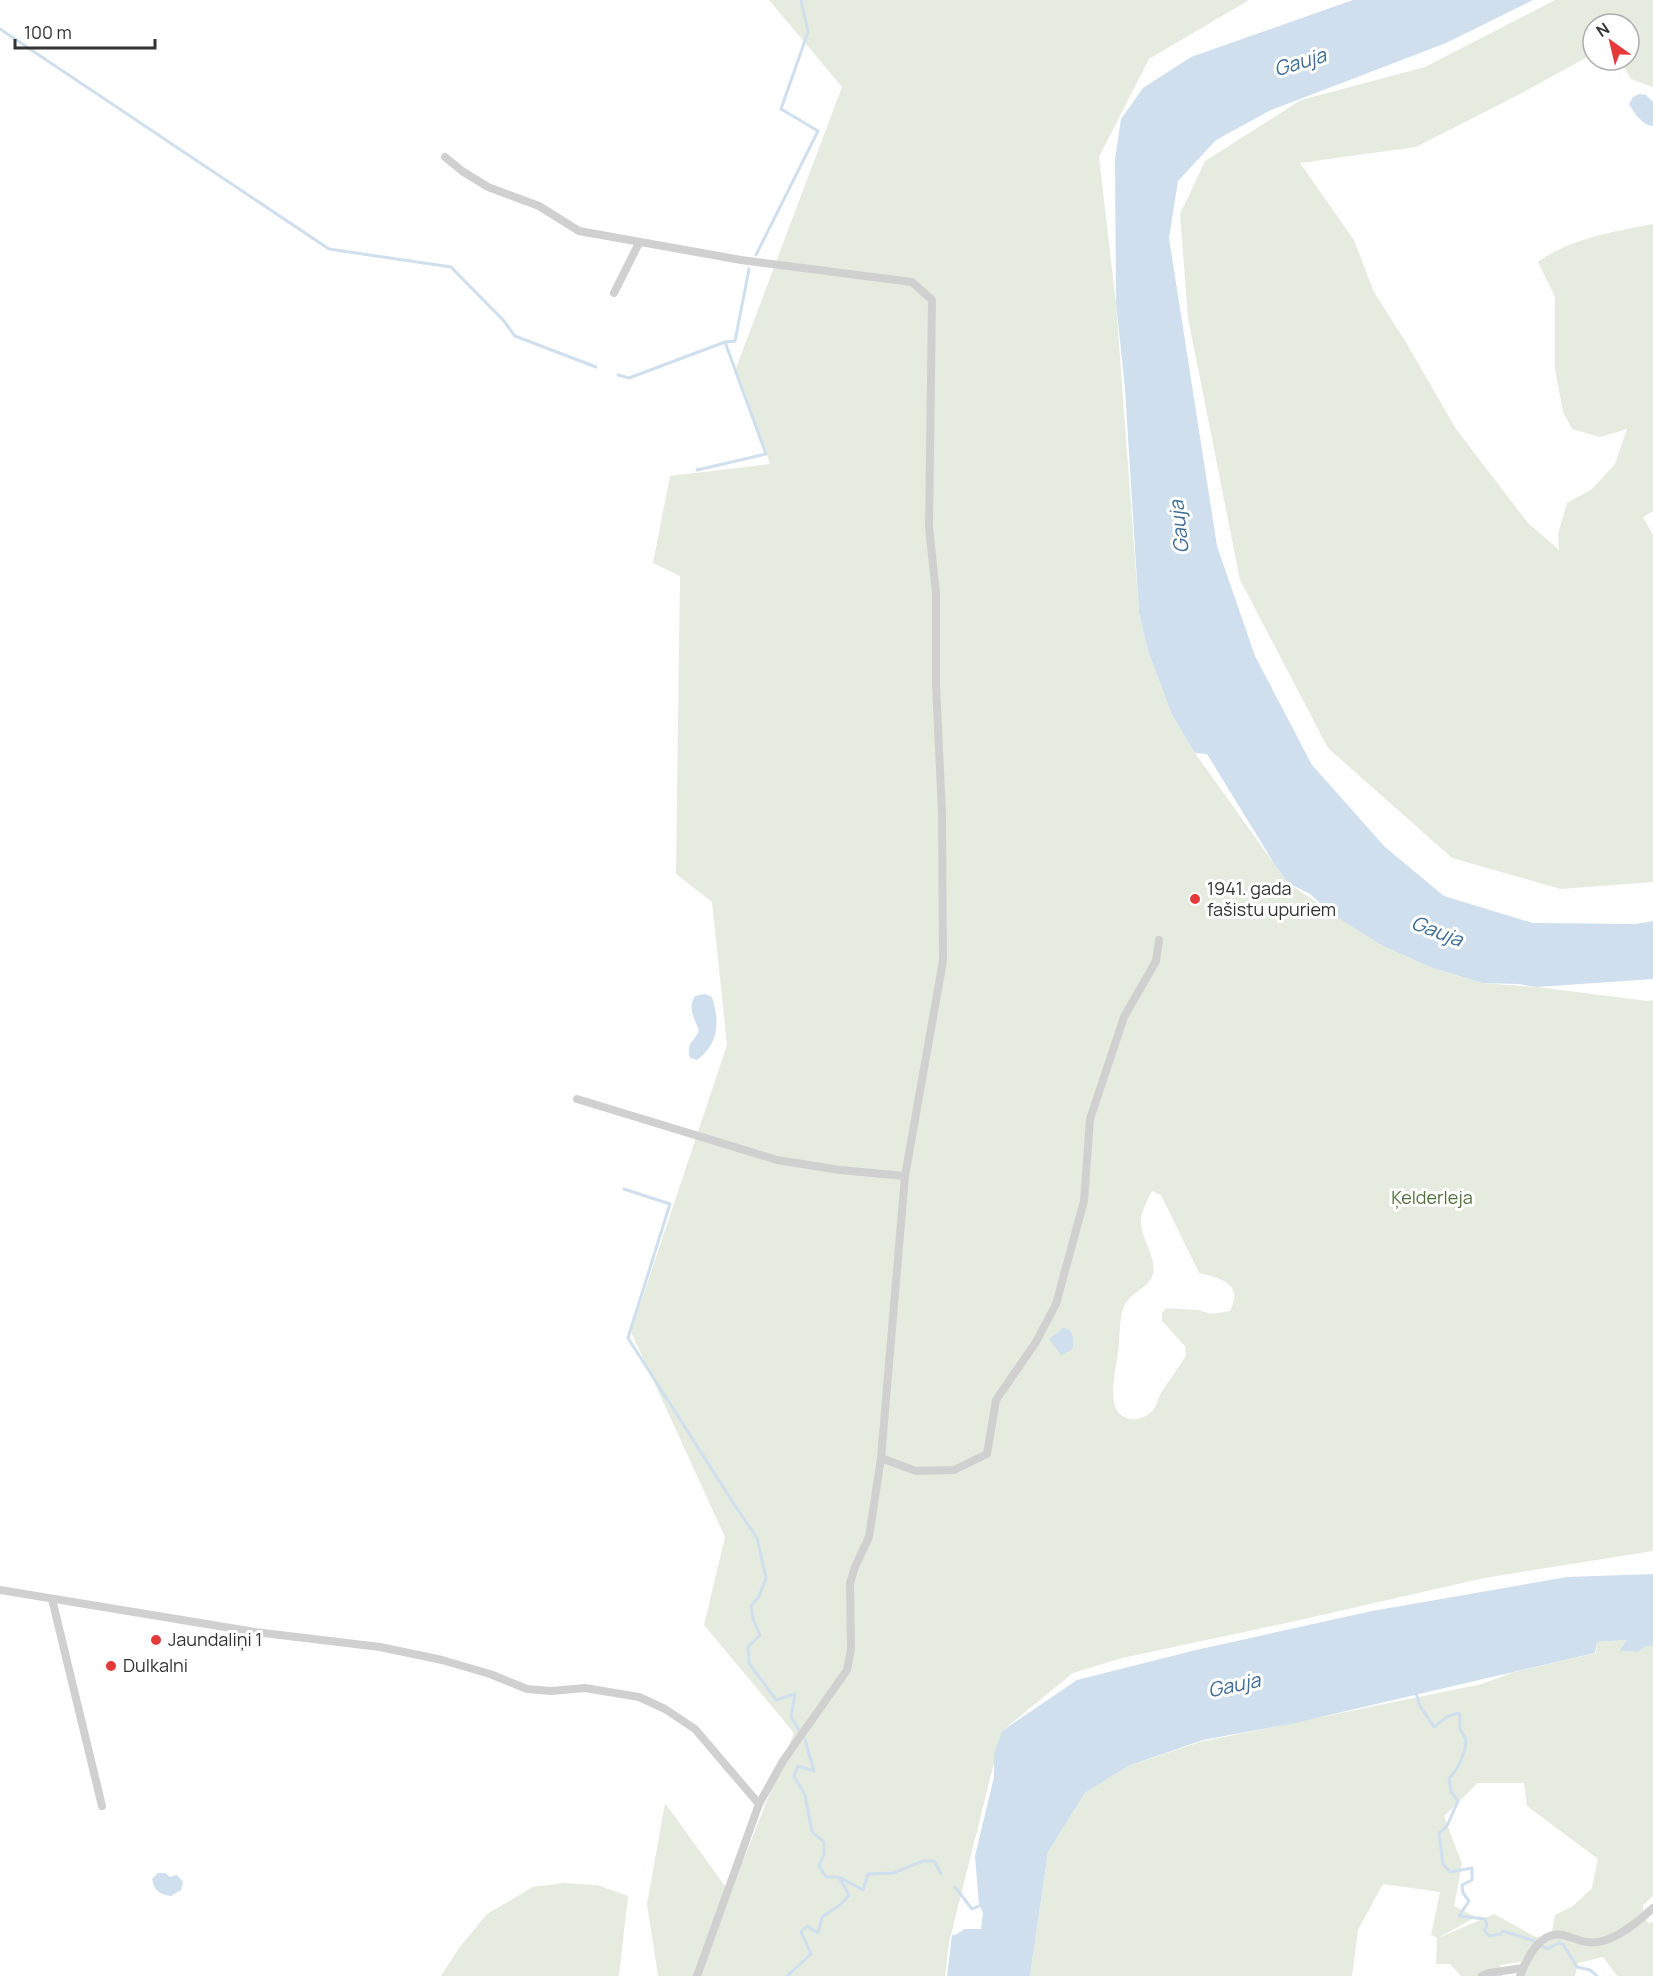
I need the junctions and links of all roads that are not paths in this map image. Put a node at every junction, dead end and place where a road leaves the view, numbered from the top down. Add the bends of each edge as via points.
1 (446, 157) dead end
2 (639, 243) junction
3 (614, 293) dead end
4 (1159, 939) dead end
5 (576, 1099) dead end
6 (905, 1176) junction
7 (880, 1458) junction
8 (0, 1590) edge
9 (52, 1599) junction
10 (759, 1804) junction
11 (102, 1806) dead end
12 (1653, 1908) edge
13 (1522, 1972) edge
14 (697, 1976) edge
15 (1482, 1976) edge

1 - 2 street via 488,187 539,206 579,231
2 - 3 street
2 - 6 street via 912,282 932,300 929,527 936,593 943,961
4 - 7 street via 1156,961 1125,1017 1089,1119 1084,1201 1056,1304 1036,1342 996,1400 987,1454 954,1470 916,1471
5 - 6 street via 777,1160
6 - 7 street
7 - 10 street via 869,1537 850,1583 848,1670 783,1761
8 - 9 street
9 - 10 street via 255,1632 380,1647 442,1660 527,1689 585,1688 639,1697 665,1708 695,1729
9 - 11 street
10 - 14 street
12 - 13 street via 1632,1926 1600,1942 1582,1943 1561,1935 1543,1939
13 - 15 street via 1489,1972

